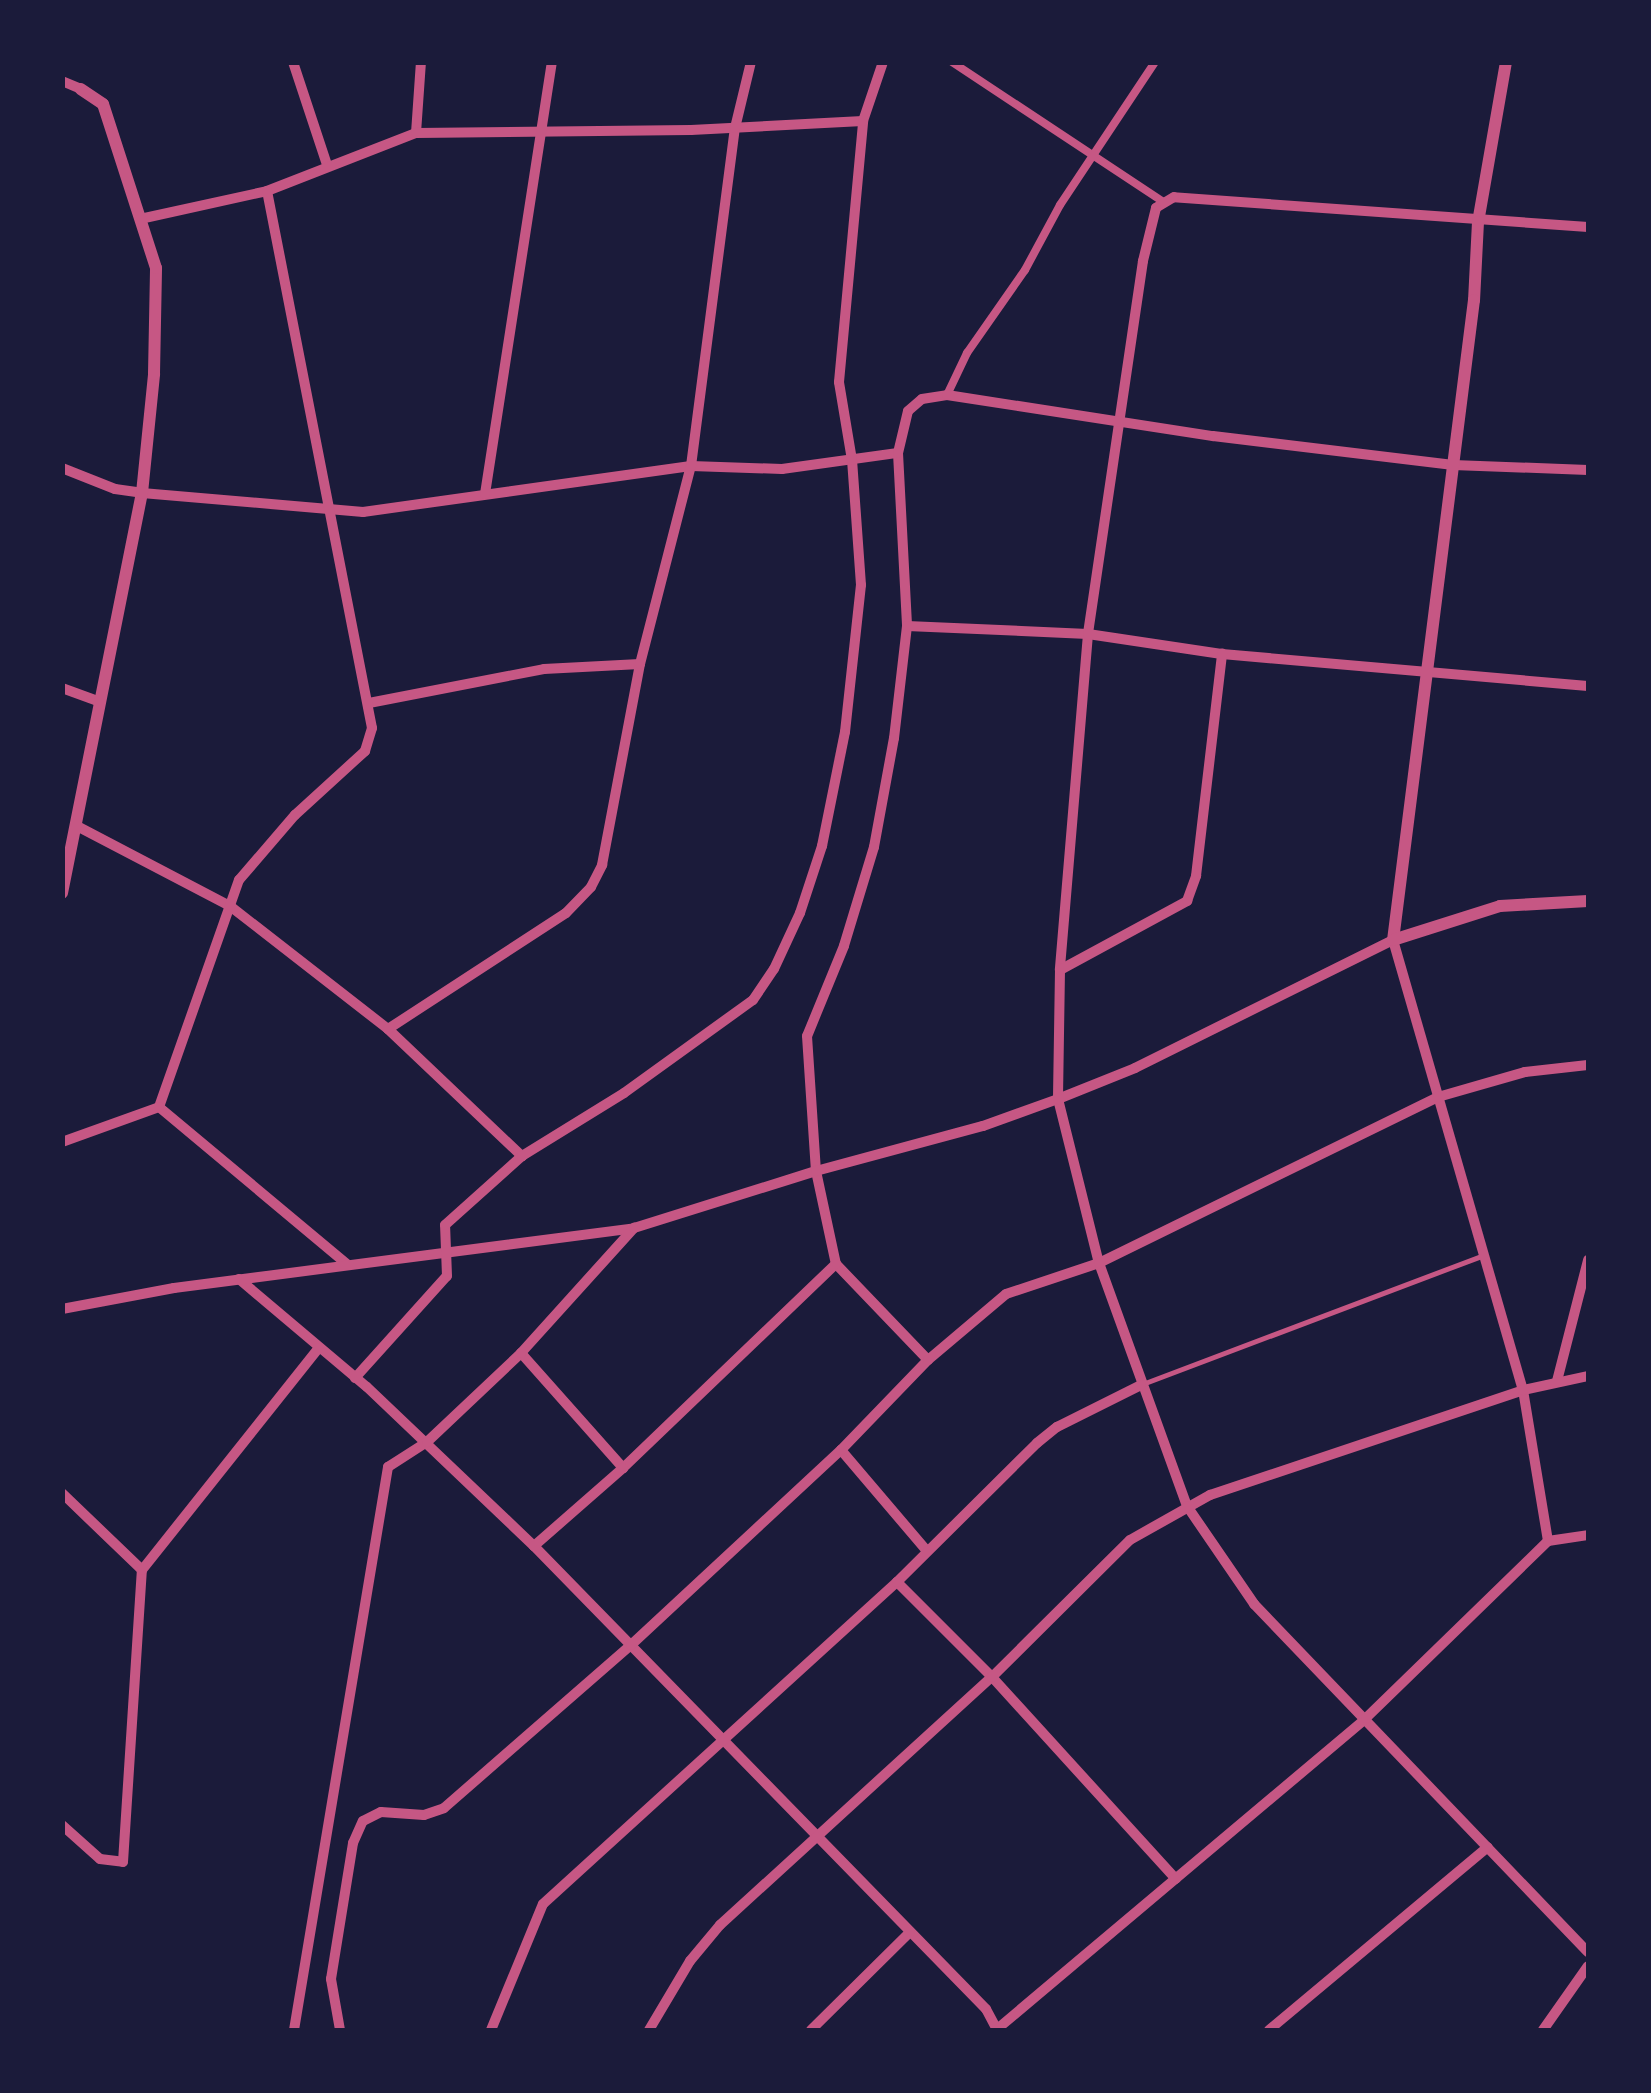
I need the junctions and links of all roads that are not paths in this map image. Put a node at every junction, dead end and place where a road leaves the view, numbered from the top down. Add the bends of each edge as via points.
1 (293, 62) edge
2 (421, 62) edge
3 (552, 62) edge
4 (751, 62) edge
5 (883, 62) edge
6 (952, 62) edge
7 (1155, 62) edge
8 (1506, 62) edge
9 (62, 81) edge
10 (81, 88) joint
11 (863, 122) junction
12 (735, 128) junction
13 (542, 129) junction
14 (416, 133) junction
15 (1094, 157) junction
16 (327, 166) junction
17 (267, 192) junction
18 (1164, 203) junction
19 (140, 219) junction
20 (1478, 222) junction
21 (1588, 227) edge
22 (947, 395) junction
23 (1120, 422) junction
24 (898, 452) junction
25 (852, 460) junction
26 (1453, 464) junction
27 (692, 466) junction
28 (62, 468) edge
29 (1588, 470) edge
30 (142, 493) junction
31 (485, 494) junction
32 (326, 510) junction
33 (908, 626) junction
34 (1088, 634) junction
35 (1222, 654) junction
36 (640, 664) junction
37 (1426, 674) junction
38 (1588, 686) edge
39 (62, 688) edge
40 (98, 701) junction
41 (368, 703) junction
42 (75, 825) junction
43 (62, 893) edge
44 (1588, 901) edge
45 (230, 906) junction
46 (1393, 940) junction
47 (1060, 970) junction
48 (388, 1029) junction
49 (1588, 1064) edge
50 (1438, 1097) junction
51 (1058, 1100) junction
52 (160, 1107) junction
53 (62, 1142) edge
54 (522, 1156) junction
55 (816, 1171) junction
56 (634, 1228) junction
57 (445, 1252) junction
58 (1484, 1255) junction
59 (1588, 1260) edge
60 (1099, 1262) junction
61 (348, 1264) junction
62 (836, 1264) junction
63 (238, 1280) junction
64 (62, 1309) edge
65 (318, 1349) junction
66 (521, 1353) junction
67 (928, 1360) junction
68 (1588, 1376) edge
69 (355, 1378) junction
70 (1556, 1381) junction
71 (1141, 1385) junction
72 (1523, 1390) junction
73 (427, 1442) junction
74 (840, 1450) junction
75 (622, 1468) junction
76 (62, 1493) edge
77 (1186, 1506) junction
78 (1588, 1535) edge
79 (1548, 1541) junction
80 (534, 1546) junction
81 (926, 1550) junction
82 (142, 1570) junction
83 (897, 1582) junction
84 (631, 1646) junction
85 (992, 1677) junction
86 (1366, 1718) junction
87 (721, 1740) junction
88 (62, 1825) edge
89 (816, 1836) junction
90 (1488, 1847) junction
91 (1176, 1879) junction
92 (910, 1932) junction
93 (1588, 1952) edge
94 (1588, 1966) edge
95 (294, 2030) edge
96 (340, 2030) edge
97 (491, 2030) edge
98 (649, 2030) edge
99 (810, 2030) edge
100 (997, 2030) edge
101 (1269, 2030) edge
102 (1543, 2030) edge

1 - 16 street
2 - 14 street
3 - 13 street
4 - 12 street
5 - 11 street
6 - 15 street
7 - 15 street
8 - 20 street
9 - 10 street
10 - 19 street via 102,104
11 - 12 street
11 - 25 street via 838,382
12 - 13 street
12 - 27 street
13 - 14 street
13 - 31 street
14 - 16 street
15 - 18 street
15 - 22 street via 960,364
16 - 17 street
17 - 19 street
17 - 32 street
18 - 20 street via 1174,197
18 - 23 street via 1156,208 1143,261
19 - 30 street via 156,268
20 - 21 street
20 - 26 street
22 - 23 street
22 - 24 street via 922,399 908,411
23 - 26 street
23 - 34 street
24 - 25 street
24 - 33 street
25 - 27 street via 782,470
25 - 54 street via 861,586 845,732 822,846 774,969 726,1023
26 - 29 street
26 - 37 street
27 - 31 street
27 - 36 street
28 - 30 street
30 - 32 street
30 - 40 street
31 - 32 street via 363,512
32 - 41 street
33 - 34 street
33 - 55 street via 874,847 844,946 806,1036
34 - 35 street
34 - 47 street
35 - 37 street
35 - 47 street via 1196,876 1187,901
36 - 41 street via 544,668
36 - 48 street via 602,865 590,887 566,913
37 - 38 street
37 - 46 street
39 - 40 street
40 - 42 street
41 - 45 street via 372,728 366,751 254,861
42 - 43 street
42 - 45 street
44 - 46 street via 1500,906
45 - 48 street
45 - 52 street
46 - 50 street
46 - 51 street
47 - 51 street
48 - 54 street
49 - 50 street via 1525,1072
50 - 58 street
50 - 60 street
51 - 55 street
51 - 60 street
52 - 53 street
52 - 61 street
54 - 57 street via 445,1225
55 - 56 street
55 - 62 street
56 - 57 street
56 - 66 street
57 - 61 street
57 - 69 street via 447,1276
58 - 71 lane
58 - 72 street
59 - 70 street
60 - 67 street via 1006,1294
60 - 71 street
61 - 63 street
62 - 67 street
62 - 75 street
63 - 64 street
63 - 65 street
65 - 69 street
65 - 82 street
66 - 73 street
66 - 75 street
67 - 74 street
68 - 70 street
69 - 73 street
70 - 72 street
71 - 77 street
71 - 81 street via 1057,1427
72 - 77 street
72 - 79 street
73 - 80 street
73 - 95 street via 388,1467
74 - 81 street
74 - 84 street
75 - 80 street
76 - 82 street
77 - 85 street via 1130,1540
77 - 86 street via 1254,1604
78 - 79 street
79 - 86 street
80 - 84 street
81 - 83 street
82 - 88 street via 122,1862 100,1860
83 - 85 street
83 - 87 street
84 - 87 street
84 - 96 street via 444,1808 424,1815 382,1812 363,1821 353,1843 331,1979
85 - 89 street
85 - 91 street
86 - 90 street
86 - 91 street
87 - 89 street
87 - 97 street via 543,1904
89 - 92 street
89 - 98 street via 720,1924
90 - 93 street
90 - 101 street
91 - 100 street
92 - 99 street
92 - 100 street via 986,2009
94 - 102 street

